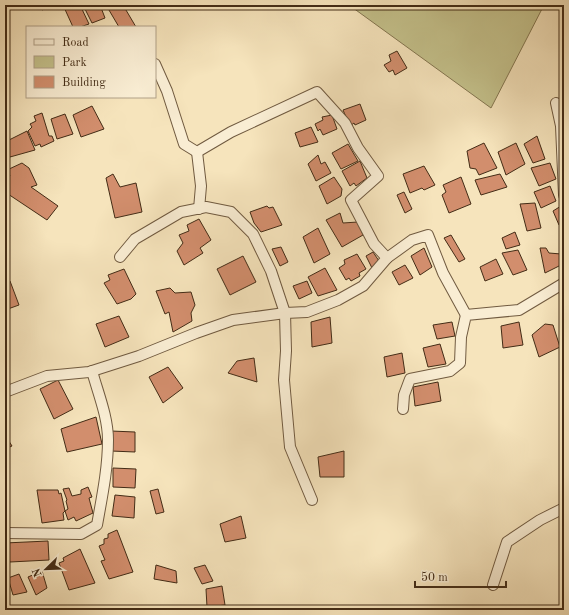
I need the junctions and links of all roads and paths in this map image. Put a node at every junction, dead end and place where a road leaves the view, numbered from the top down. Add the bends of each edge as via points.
1 (156, 66) edge
2 (556, 103) dead end
3 (197, 152) junction
4 (564, 195) edge
5 (199, 208) junction
6 (120, 257) dead end
7 (387, 258) junction
8 (564, 283) edge
9 (285, 313) junction
10 (466, 315) junction
11 (92, 371) junction
12 (5, 392) edge
13 (403, 409) dead end
14 (312, 500) dead end
15 (564, 508) edge
16 (5, 533) edge
17 (493, 585) dead end

1 - 3 street via 184,144
2 - 4 street via 561,126
3 - 5 street
3 - 7 street via 231,132 317,92 345,123 358,148 378,176 351,200 374,244
5 - 6 street via 181,212 135,239
5 - 9 street via 231,212 253,234 272,271
7 - 9 street via 363,286 338,300 307,312
7 - 10 street via 412,240 428,235 443,273
8 - 10 street via 519,310
9 - 11 street via 233,320
9 - 14 street via 284,380 290,447
10 - 13 street via 461,337 460,363 450,371 410,380 404,395
11 - 12 street via 47,376
11 - 16 street via 108,439 97,525 81,534
15 - 17 street via 507,542

